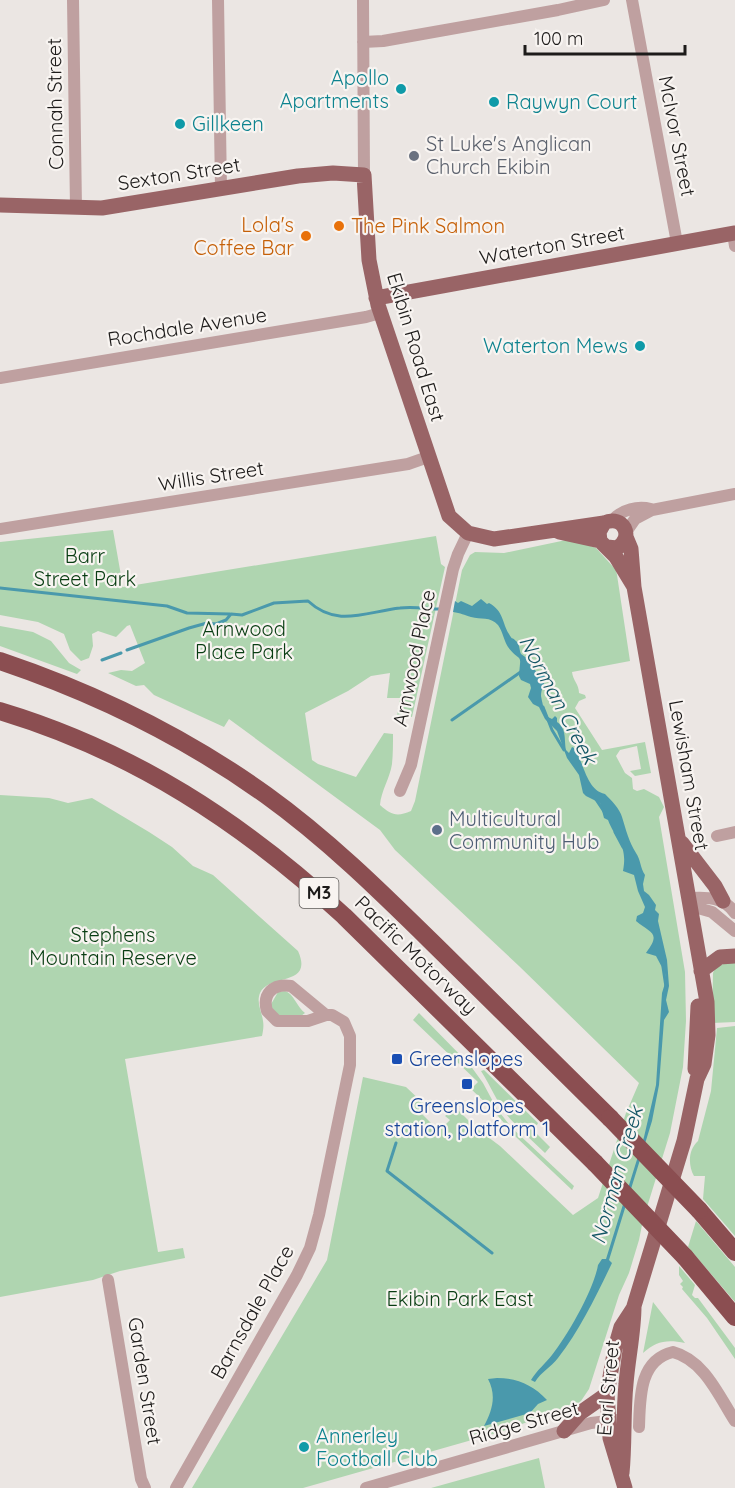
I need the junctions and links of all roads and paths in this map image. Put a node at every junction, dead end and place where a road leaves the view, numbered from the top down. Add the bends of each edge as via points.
1 (73, 0) edge
2 (218, 0) edge
3 (363, 0) edge
4 (604, 0) edge
5 (632, 0) edge
6 (363, 42) junction
7 (364, 175) junction
8 (220, 189) junction
9 (0, 205) edge
10 (76, 208) junction
11 (734, 237) edge
12 (677, 243) junction
13 (378, 305) junction
14 (0, 378) edge
15 (428, 457) junction
16 (735, 494) edge
17 (652, 510) junction
18 (608, 522) junction
19 (0, 529) edge
20 (555, 531) junction
21 (468, 533) junction
22 (626, 535) junction
23 (604, 544) junction
24 (634, 587) junction
25 (0, 662) edge
26 (0, 711) edge
27 (400, 791) dead end
28 (735, 832) edge
29 (717, 836) dead end
30 (680, 840) junction
31 (723, 901) junction
32 (690, 902) junction
33 (735, 913) edge
34 (735, 932) edge
35 (735, 956) edge
36 (700, 971) junction
37 (327, 1015) junction
38 (651, 1246) joint
39 (735, 1252) edge
40 (108, 1280) dead end
41 (634, 1306) junction
42 (735, 1317) edge
43 (608, 1394) junction
44 (616, 1420) junction
45 (735, 1421) edge
46 (639, 1427) dead end
47 (564, 1431) junction
48 (623, 1480) edge
49 (145, 1488) edge
50 (176, 1488) edge
51 (366, 1488) edge

1 - 10 street, Connah Street
2 - 8 street
3 - 6 street, Ekibin Road East
4 - 6 street
5 - 12 street, McIvor Street
6 - 7 street, Ekibin Road East
7 - 8 main road, Sexton Street via 321,174
7 - 13 main road, Ekibin Road East via 369,260
8 - 10 main road, Sexton Street via 109,207
9 - 10 main road, Sexton Street
11 - 12 main road, Waterton Street
12 - 13 main road, Waterton Street
13 - 14 street, Rochdale Avenue via 366,317
13 - 15 main road, Ekibin Road East
15 - 19 street, Willis Street via 408,464
15 - 21 main road, Ekibin Road East via 447,512
16 - 17 street
17 - 18 street via 629,510
17 - 22 street via 636,519
18 - 20 main road
18 - 22 main road via 622,524
18 - 23 main road via 599,531
20 - 21 main road via 494,539
20 - 23 main road
21 - 27 street, Arnwood Place via 453,569 411,765
22 - 23 main road via 617,548
22 - 24 main road, Lewisham Street
23 - 24 main road, Lewisham Street
24 - 30 main road, Lewisham Street
25 - 39 highway, Pacific Motorway / M3, bridge via 59,682 139,718 204,753 267,796 360,873 610,1118
26 - 42 highway, Pacific Motorway / M3, bridge via 58,730 117,756 179,790 245,832 307,882 595,1163 685,1257
28 - 29 street
30 - 31 main road
30 - 32 main road, Lewisham Street
31 - 32 street via 710,898
31 - 33 street
32 - 34 street via 712,912
32 - 36 main road, Lewisham Street
35 - 36 main road via 720,957
36 - 38 main road, Lewisham Street via 707,1002 704,1064
37 - 37 street, Barnsdale Place via 308,1021 277,1021 267,1011 266,999 273,988 291,986
37 - 50 street, Barnsdale Place via 344,1022 351,1054 314,1236 297,1275
38 - 41 main road, Earl Street
40 - 49 street, Garden Street
41 - 43 main road, Earl Street via 618,1337
41 - 44 main road, Earl Street via 626,1382
43 - 44 main road, Earl Street
43 - 47 main road via 580,1413
44 - 47 street, Ridge Street
44 - 48 main road, Earl Street via 612,1448
45 - 46 street, Earl Street via 700,1368 679,1354 668,1354 653,1363 644,1379
47 - 51 street, Ridge Street

